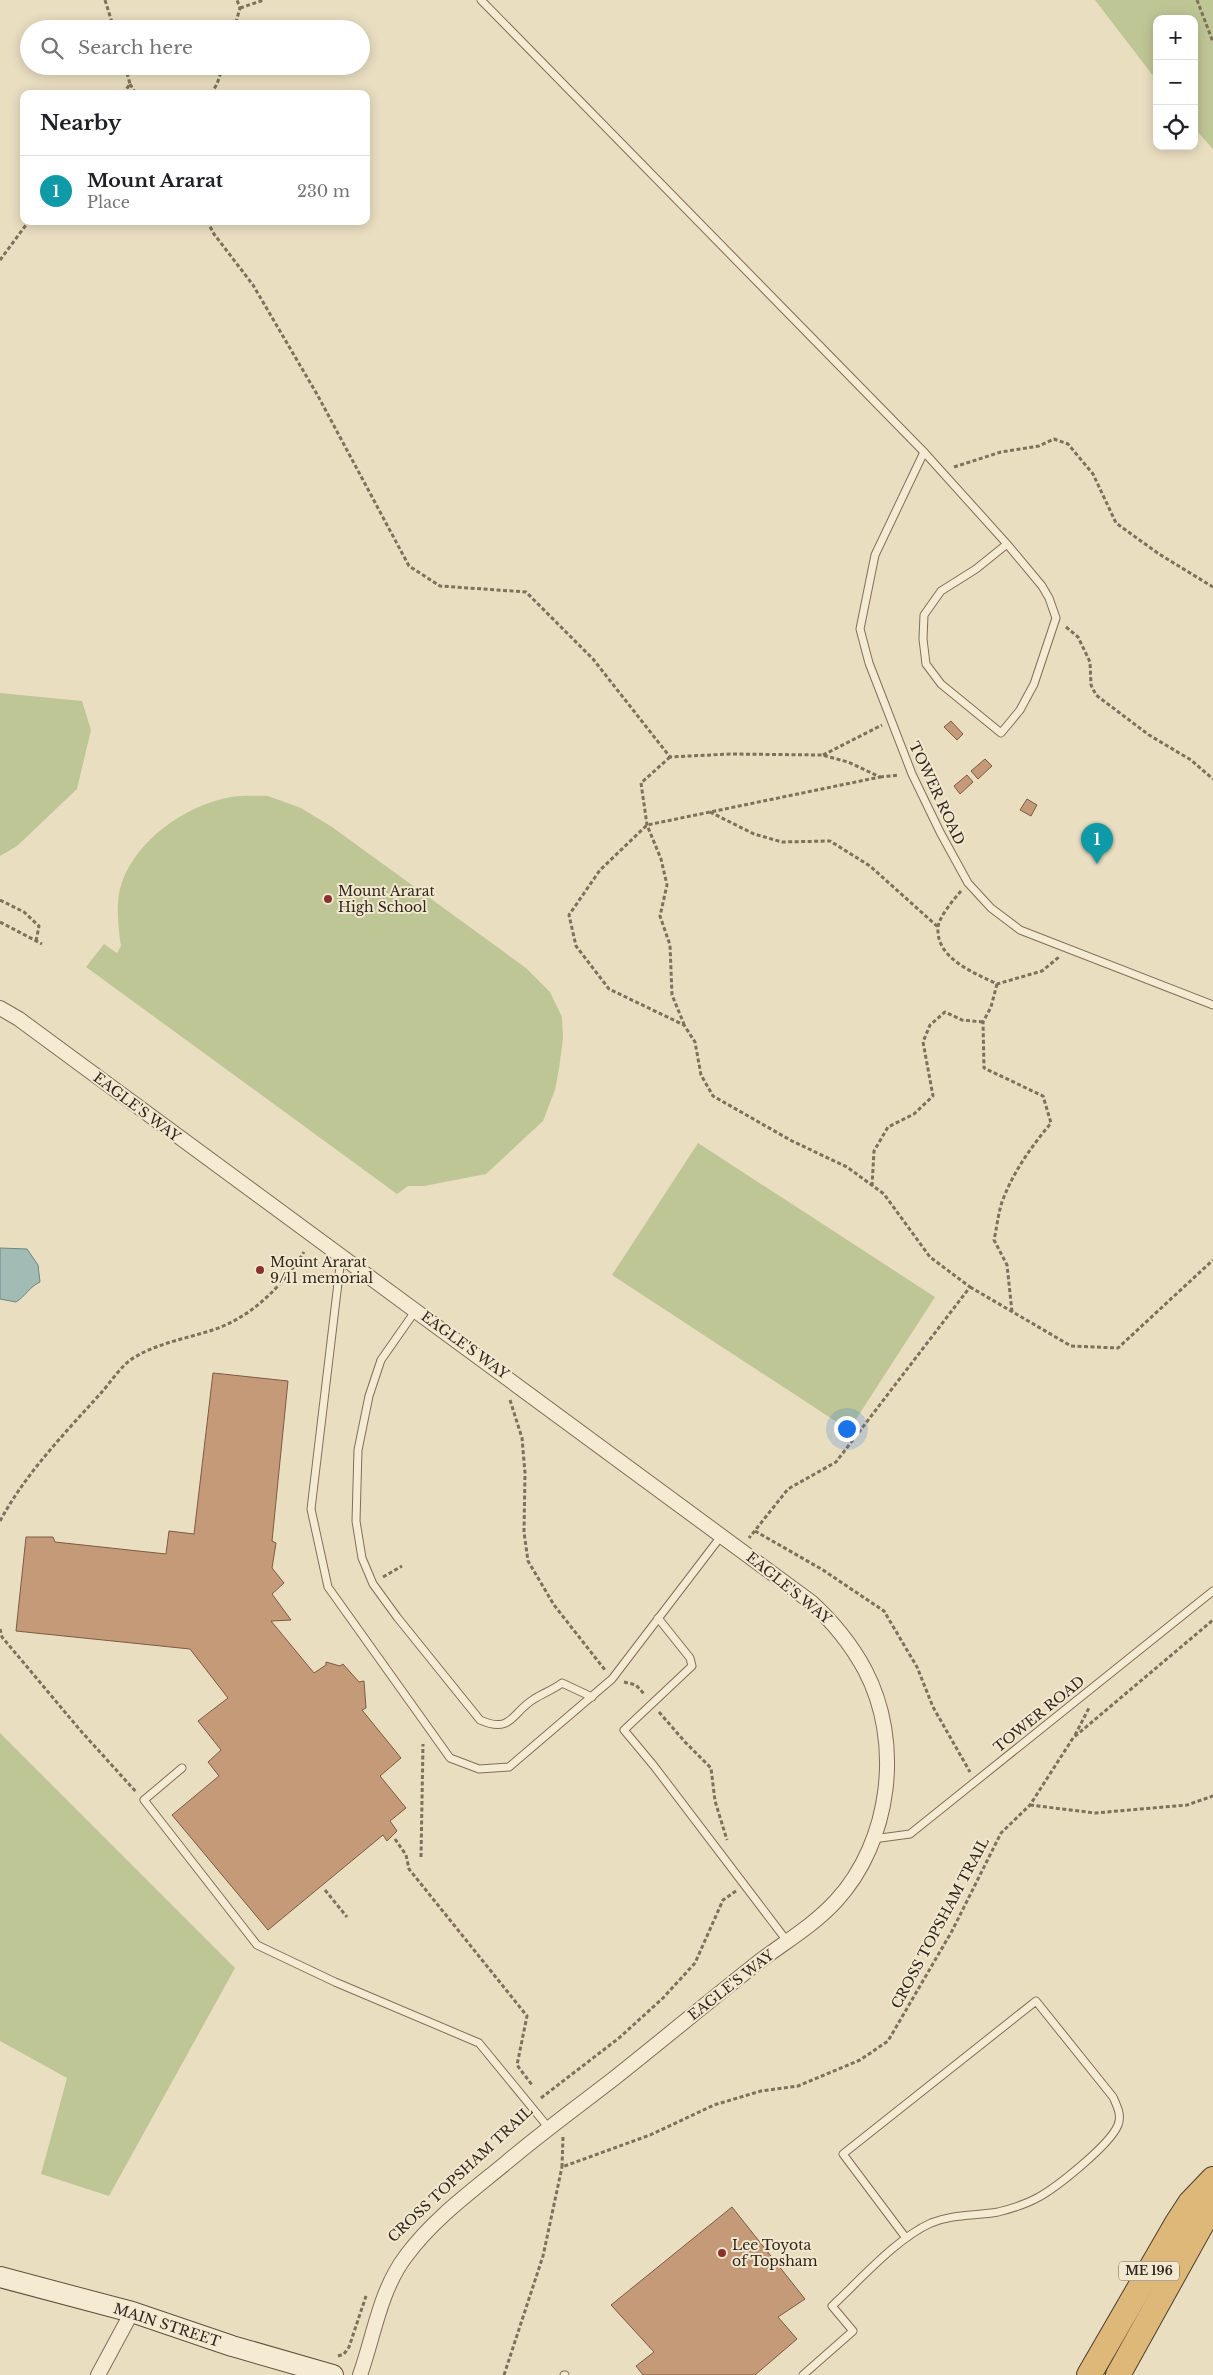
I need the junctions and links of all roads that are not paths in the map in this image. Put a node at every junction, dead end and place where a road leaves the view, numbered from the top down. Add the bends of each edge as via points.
1 (480, 0) edge
2 (924, 452) junction
3 (1007, 544) junction
4 (1213, 1005) edge
5 (0, 1008) edge
6 (341, 1258) junction
7 (416, 1310) junction
8 (722, 1535) junction
9 (1213, 1591) edge
10 (658, 1618) junction
11 (592, 1697) junction
12 (182, 1768) dead end
13 (873, 1839) junction
14 (787, 1941) junction
15 (549, 2122) junction
16 (1213, 2179) edge
17 (1213, 2204) edge
18 (906, 2238) junction
19 (0, 2277) edge
20 (132, 2312) junction
21 (1103, 2350) junction
22 (98, 2375) edge
23 (333, 2375) edge
24 (360, 2375) edge
25 (803, 2375) edge
26 (1078, 2375) edge
27 (1089, 2375) edge
28 (1118, 2375) edge

1 - 2 lane
2 - 3 lane
2 - 4 lane, TOWER ROAD via 875,555 860,629 869,663 912,774 940,832 968,883 1020,930
3 - 3 lane via 976,569 941,590 924,615 923,638 926,664 941,684 1001,733 1020,710 1034,684 1056,618 1042,586
5 - 6 street, EAGLE'S WAY
6 - 7 street, EAGLE'S WAY
6 - 11 lane via 312,1509 328,1587 450,1758 479,1769 509,1767
7 - 8 street, EAGLE'S WAY
7 - 11 lane via 381,1360 369,1396 358,1450 356,1521 362,1558 373,1584 480,1720 494,1726 508,1723 533,1699 562,1683
8 - 10 lane
8 - 13 street, EAGLE'S WAY via 811,1602 834,1624 866,1671 885,1729 887,1764 884,1808
9 - 13 lane, TOWER ROAD via 910,1834
10 - 11 lane via 612,1679
10 - 14 lane via 690,1658 692,1666 624,1730
12 - 15 lane via 144,1800 257,1945 479,2043
13 - 14 street, EAGLE'S WAY via 854,1877 837,1900
14 - 15 street, EAGLE'S WAY via 611,2080
15 - 24 street, EAGLE'S WAY via 452,2207 406,2256 386,2294
16 - 21 highway, ME 196 via 1190,2203 1177,2223
17 - 28 highway, ME 196
18 - 18 lane via 931,2223 961,2215 998,2212 1037,2198 1105,2144 1118,2125 1120,2112 1113,2097 1036,2001 843,2154
18 - 25 lane via 832,2306 853,2331
19 - 20 main road, MAIN STREET
20 - 22 street
20 - 23 main road, MAIN STREET via 232,2346
21 - 26 highway
21 - 27 highway, ME 196

